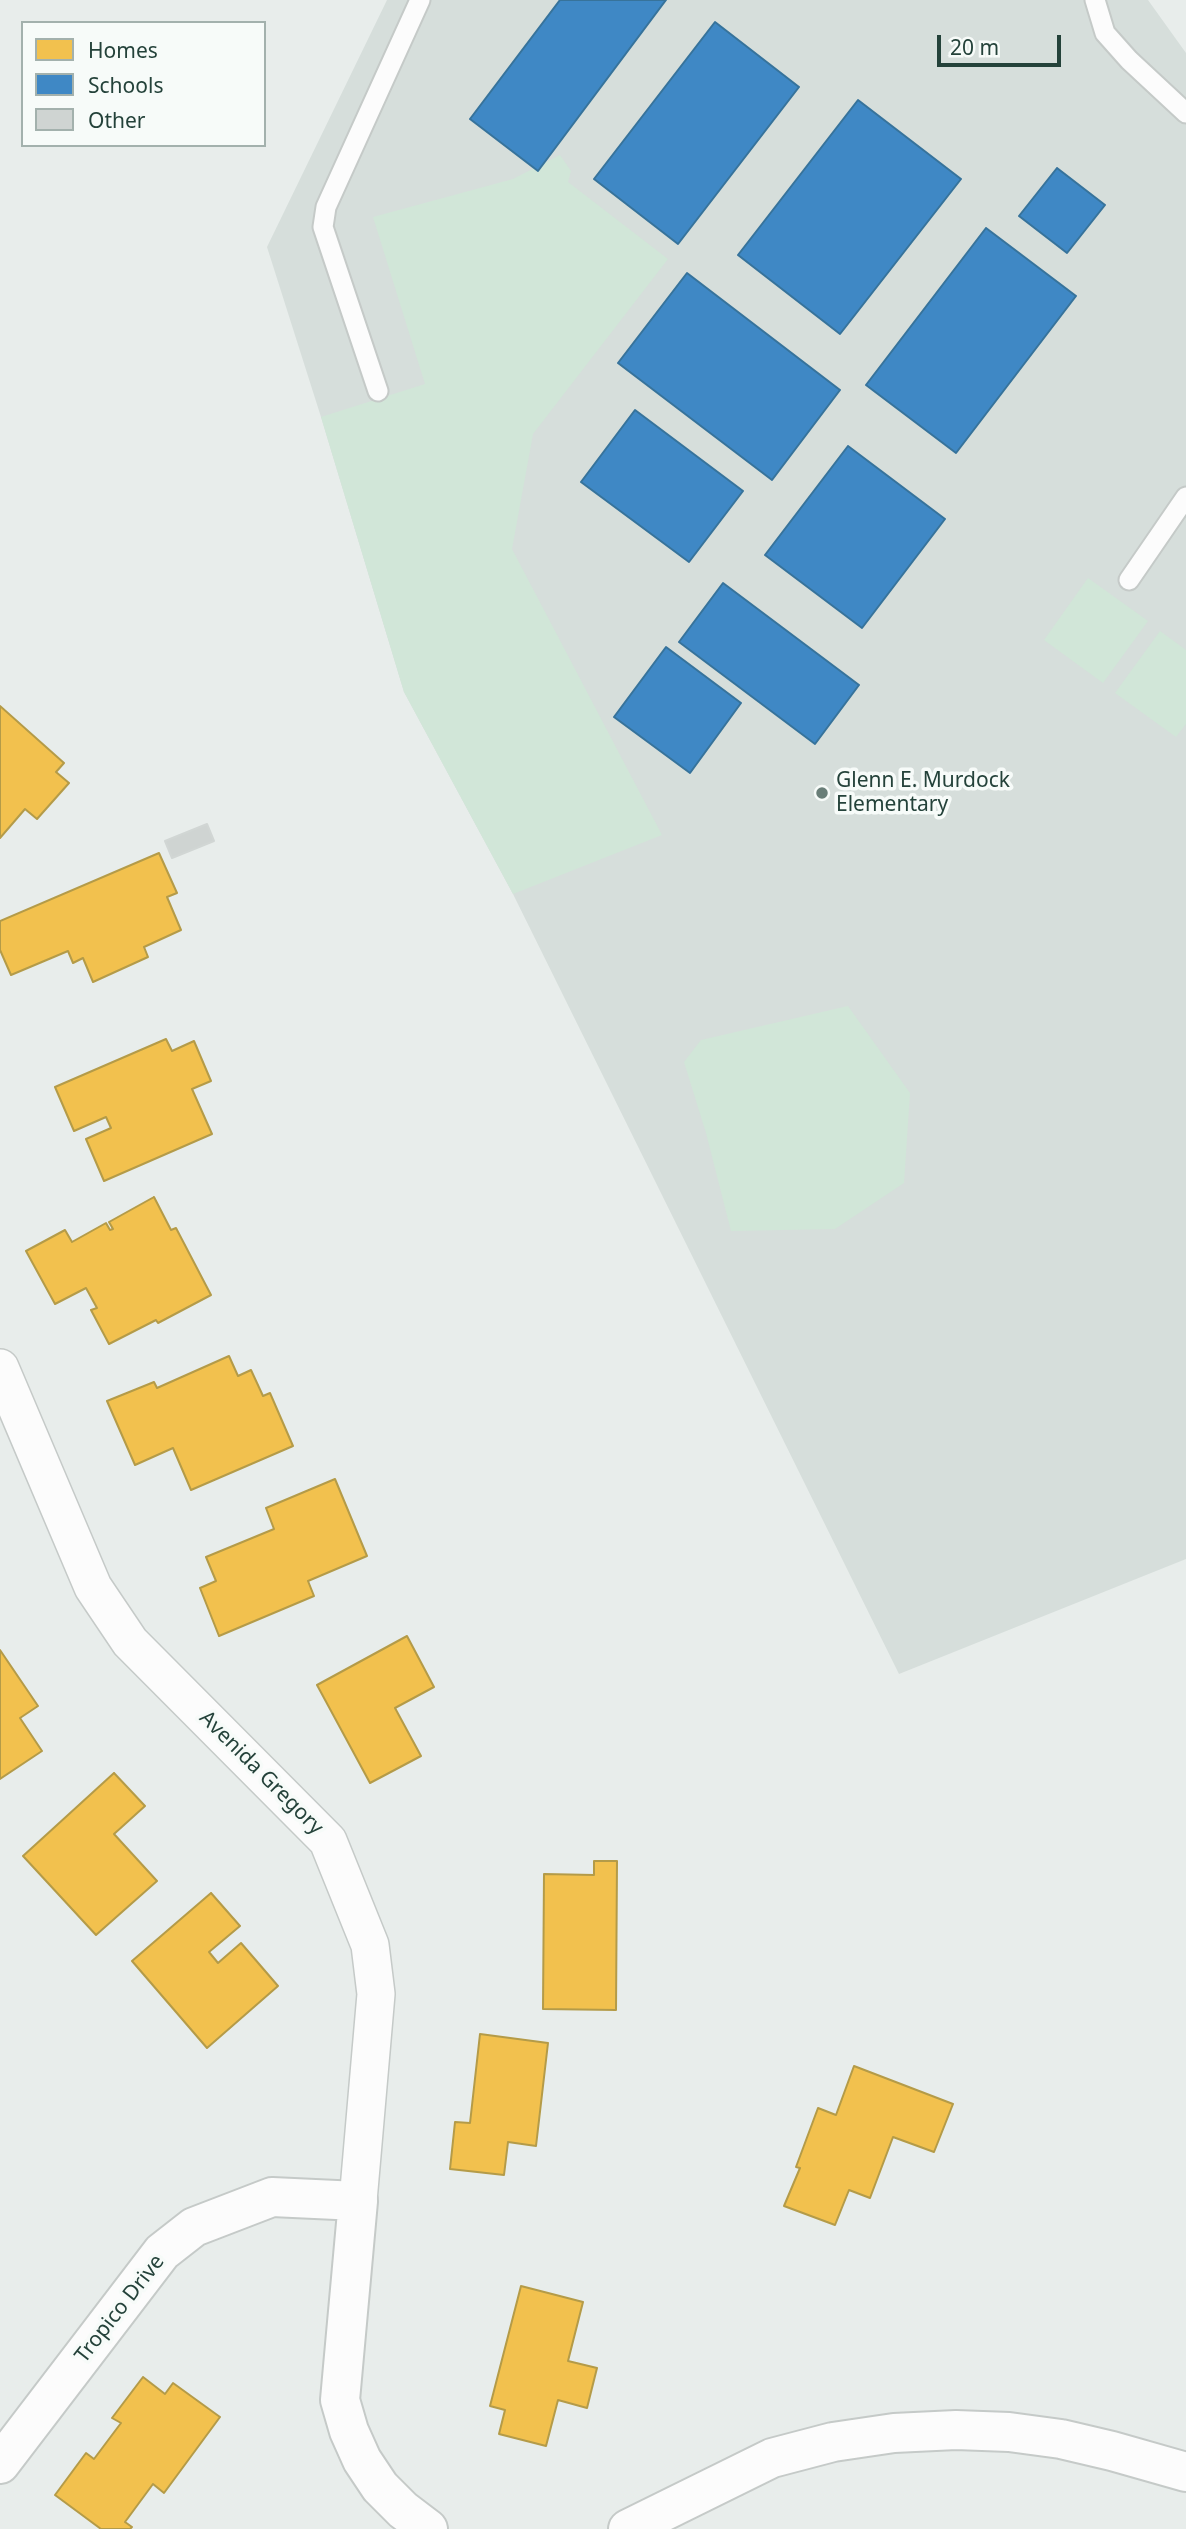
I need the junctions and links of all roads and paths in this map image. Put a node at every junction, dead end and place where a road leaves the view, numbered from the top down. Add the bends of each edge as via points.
1 (420, 0) edge
2 (1095, 0) edge
3 (1186, 113) edge
4 (378, 391) dead end
5 (1186, 497) edge
6 (1129, 580) dead end
7 (0, 1368) edge
8 (358, 2201) junction
9 (0, 2464) edge
10 (1186, 2472) edge
11 (428, 2529) edge
12 (628, 2529) edge

1 - 4 lane via 326,207 323,227
2 - 3 lane via 1105,33
5 - 6 lane
7 - 8 street, Avenida Gregory via 93,1587 130,1643 328,1841 370,1945 376,1994
8 - 9 street, Tropico Drive via 272,2197 194,2227 162,2252
8 - 11 street, Avenida Gregory via 340,2400 362,2460 380,2487
10 - 12 street via 1112,2451 1009,2432 894,2433 772,2458

